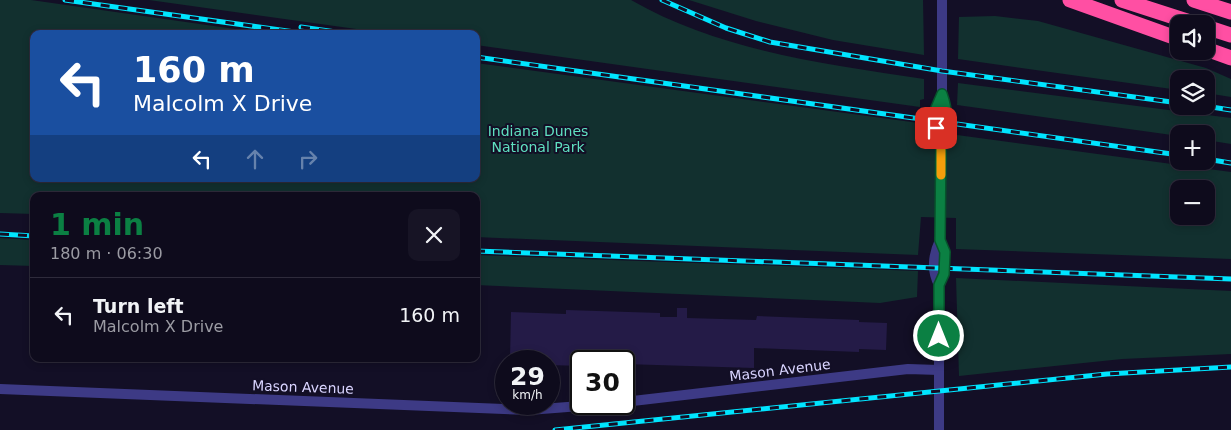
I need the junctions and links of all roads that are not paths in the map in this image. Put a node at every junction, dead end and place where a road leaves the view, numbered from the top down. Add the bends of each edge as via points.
1 (942, 0) edge
2 (1070, 0) edge
3 (1122, 0) edge
4 (1194, 0) edge
5 (1231, 12) edge
6 (1170, 16) edge
7 (1215, 30) edge
8 (1231, 35) edge
9 (1170, 36) edge
10 (1215, 52) edge
11 (1231, 58) edge
12 (940, 370) junction
13 (0, 389) edge
14 (635, 401) edge
15 (570, 407) edge
16 (939, 430) edge

1 - 12 street via 942,94 936,108 936,128 941,141 940,240 934,252 934,274 939,285
2 - 9 highway
3 - 6 highway
4 - 5 highway
7 - 8 highway
10 - 11 highway
12 - 14 street, Mason Avenue via 908,369
12 - 16 street
13 - 15 street, Mason Avenue via 529,410

